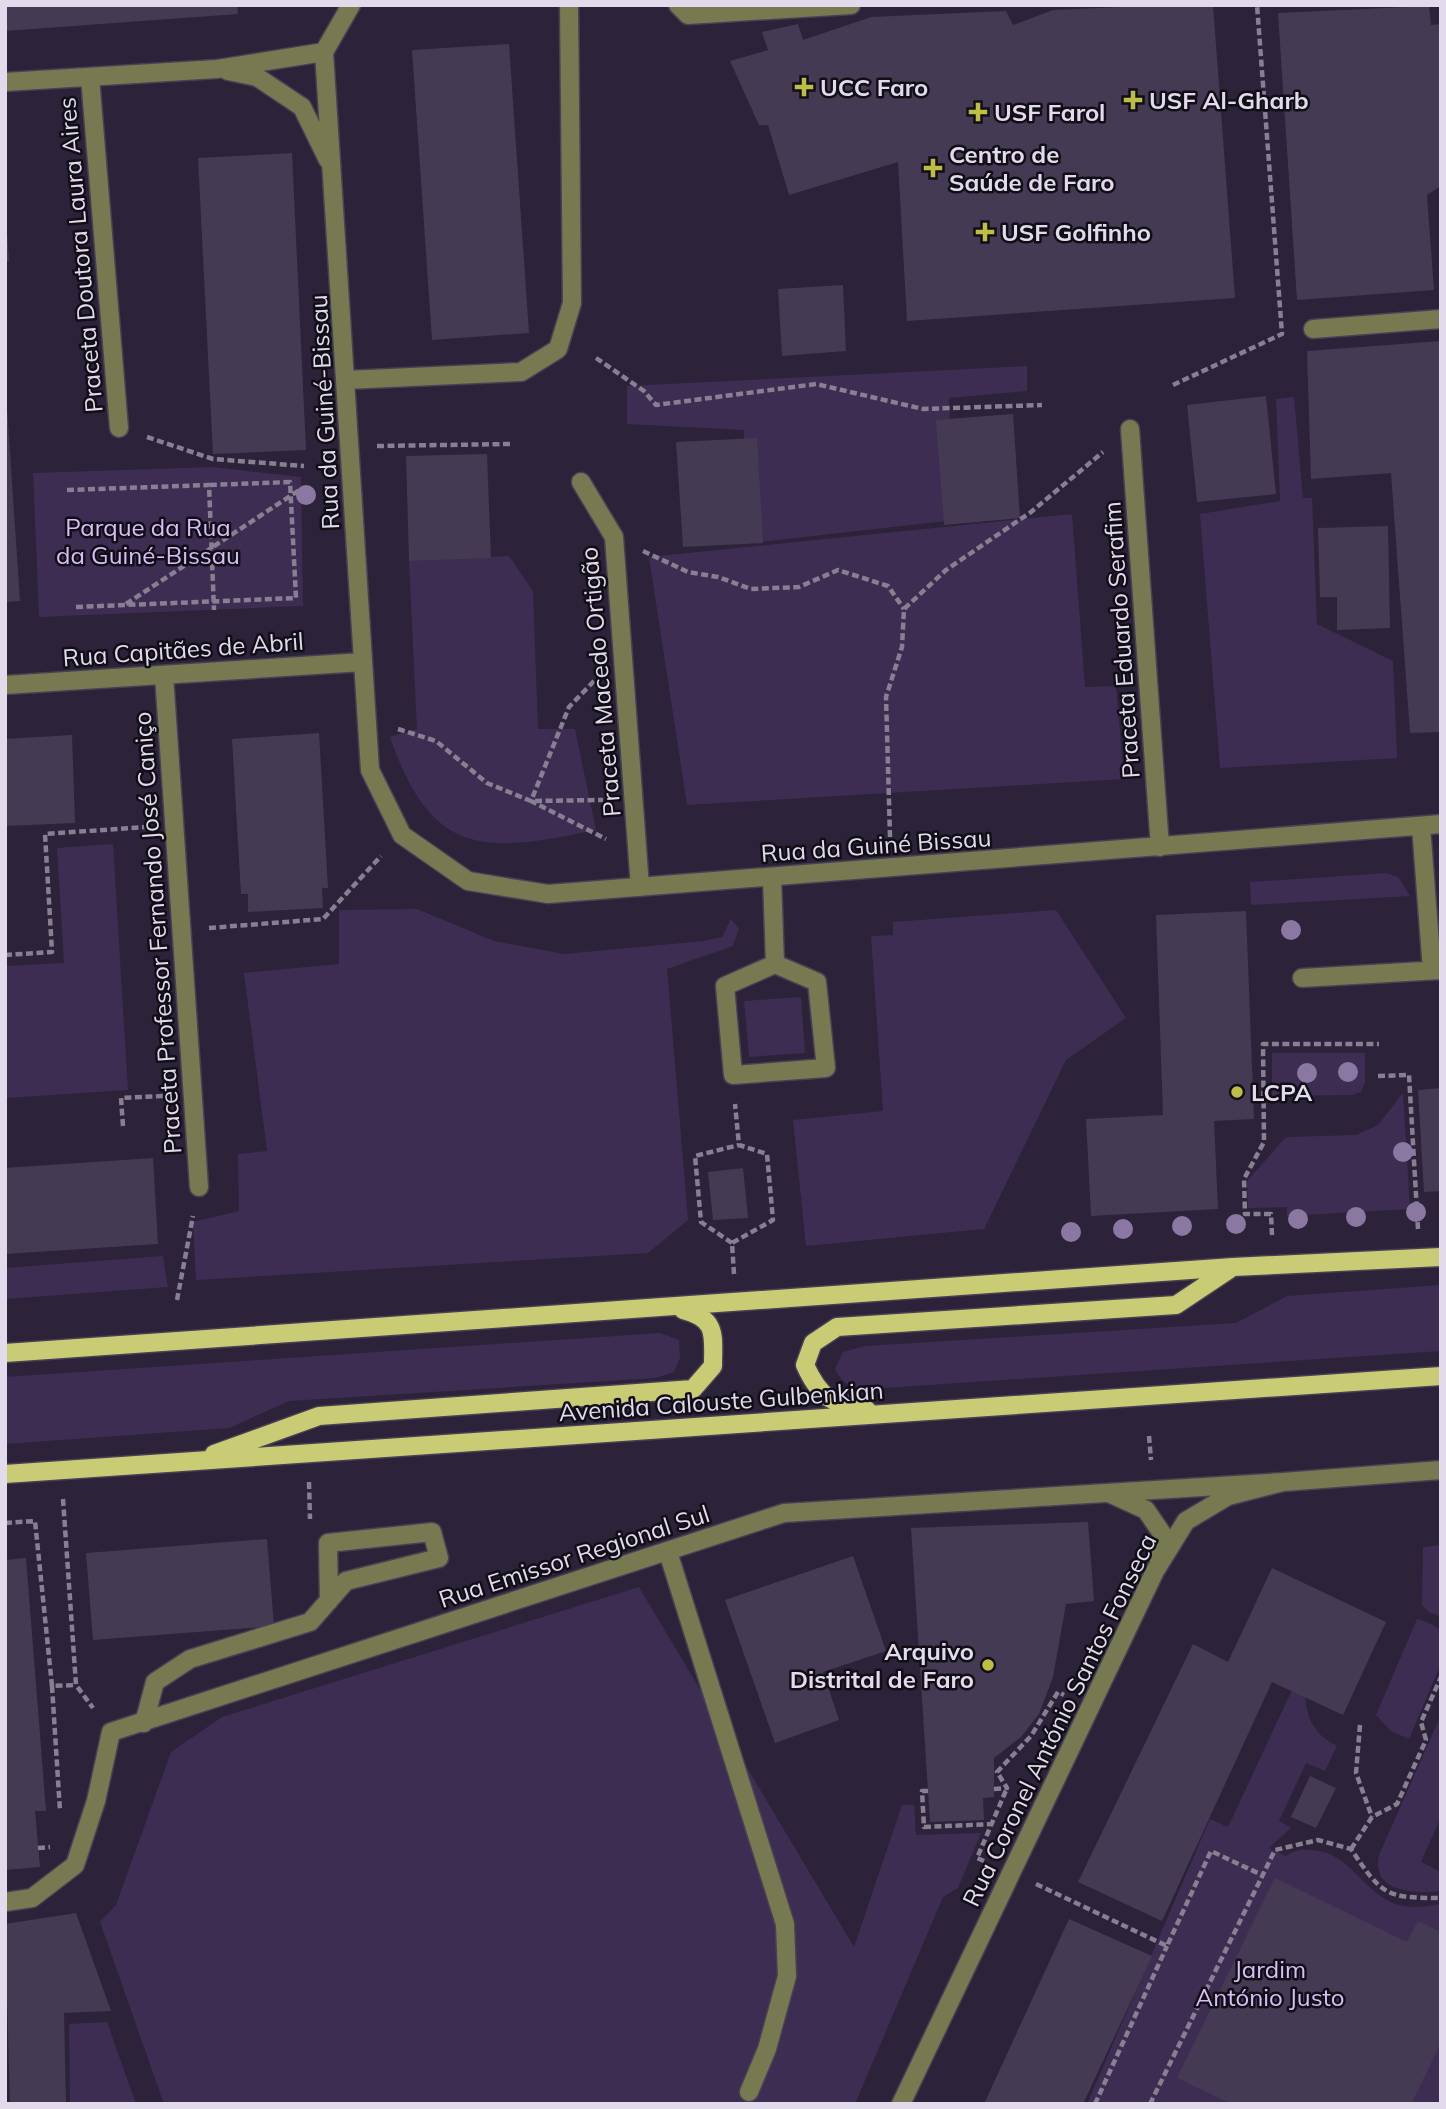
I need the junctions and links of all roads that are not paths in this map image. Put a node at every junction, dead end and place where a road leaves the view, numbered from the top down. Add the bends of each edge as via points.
1 (351, 5) edge
2 (569, 5) edge
3 (678, 5) edge
4 (851, 5) edge
5 (324, 52) junction
6 (217, 69) junction
7 (90, 77) junction
8 (5, 82) edge
9 (334, 170) junction
10 (1441, 319) edge
11 (1313, 329) dead end
12 (346, 380) junction
13 (119, 428) road end
14 (1130, 429) road end
15 (581, 482) dead end
16 (363, 662) junction
17 (164, 675) junction
18 (5, 685) edge
19 (1441, 824) edge
20 (1421, 826) junction
21 (401, 835) joint
22 (1160, 847) junction
23 (772, 877) junction
24 (640, 887) junction
25 (775, 964) junction
26 (1437, 970) edge
27 (1302, 978) dead end
28 (198, 1187) road end
29 (1441, 1256) edge
30 (1233, 1267) junction
31 (673, 1307) junction
32 (5, 1353) edge
33 (1441, 1376) edge
34 (886, 1414) junction
35 (194, 1461) junction
36 (1441, 1470) edge
37 (5, 1474) edge
38 (1283, 1482) junction
39 (1108, 1492) junction
40 (668, 1552) junction
41 (1155, 1571) junction
42 (329, 1601) junction
43 (144, 1723) junction
44 (5, 1902) edge
45 (749, 2092) dead end
46 (901, 2104) edge

1 - 5 street
2 - 12 street via 572,303 558,349 521,372
3 - 4 street via 688,15
5 - 6 street
5 - 9 street, Rua da Guiné-Bissau
6 - 7 street
6 - 9 street via 257,77 302,107
7 - 8 street
7 - 13 street, Praceta Doutora Laura Aires
9 - 12 street, Rua da Guiné-Bissau
10 - 11 street
12 - 16 street, Rua da Guiné-Bissau
14 - 22 street, Praceta Eduardo Serafim
15 - 24 street, Praceta Macedo Ortigão via 614,537
16 - 17 street, Rua Capitães de Abril
16 - 21 street, Rua da Guiné-Bissau via 370,770
17 - 18 street, Rua Capitães de Abril
17 - 28 street, Praceta Professor Fernando José Caniço
19 - 20 street, Rua da Guiné Bissau
20 - 22 street, Rua da Guiné Bissau
20 - 26 street
21 - 24 street, Rua da Guiné Bissau via 468,881 548,894
22 - 23 street, Rua da Guiné Bissau
23 - 24 street, Rua da Guiné Bissau
23 - 25 street
25 - 25 street via 726,986 733,1075 827,1068 817,982
26 - 27 street
29 - 30 main road
30 - 31 main road
30 - 34 main road via 1176,1305 837,1327 813,1343 805,1365 815,1387 833,1403
31 - 32 main road
31 - 35 main road via 701,1314 713,1329 713,1366 693,1389 319,1416
33 - 34 main road, Avenida Calouste Gulbenkian
34 - 35 main road, Avenida Calouste Gulbenkian
35 - 37 main road, Avenida Calouste Gulbenkian
36 - 38 street, Rua Coronel António Santos Fonseca
38 - 39 street, Rua Emissor Regional Sul
38 - 41 street, Rua Coronel António Santos Fonseca via 1228,1496 1186,1521
39 - 40 street, Rua Emissor Regional Sul via 784,1513
39 - 41 street via 1146,1510 1163,1535
40 - 43 street, Rua Emissor Regional Sul
40 - 45 street via 785,1924 786,1976
41 - 46 street, Rua Coronel António Santos Fonseca
42 - 42 street via 328,1544 432,1532 439,1558 346,1580
42 - 43 street via 310,1622 190,1659 155,1682
43 - 44 street, Rua Emissor Regional Sul via 111,1732 96,1801 75,1865 32,1898

